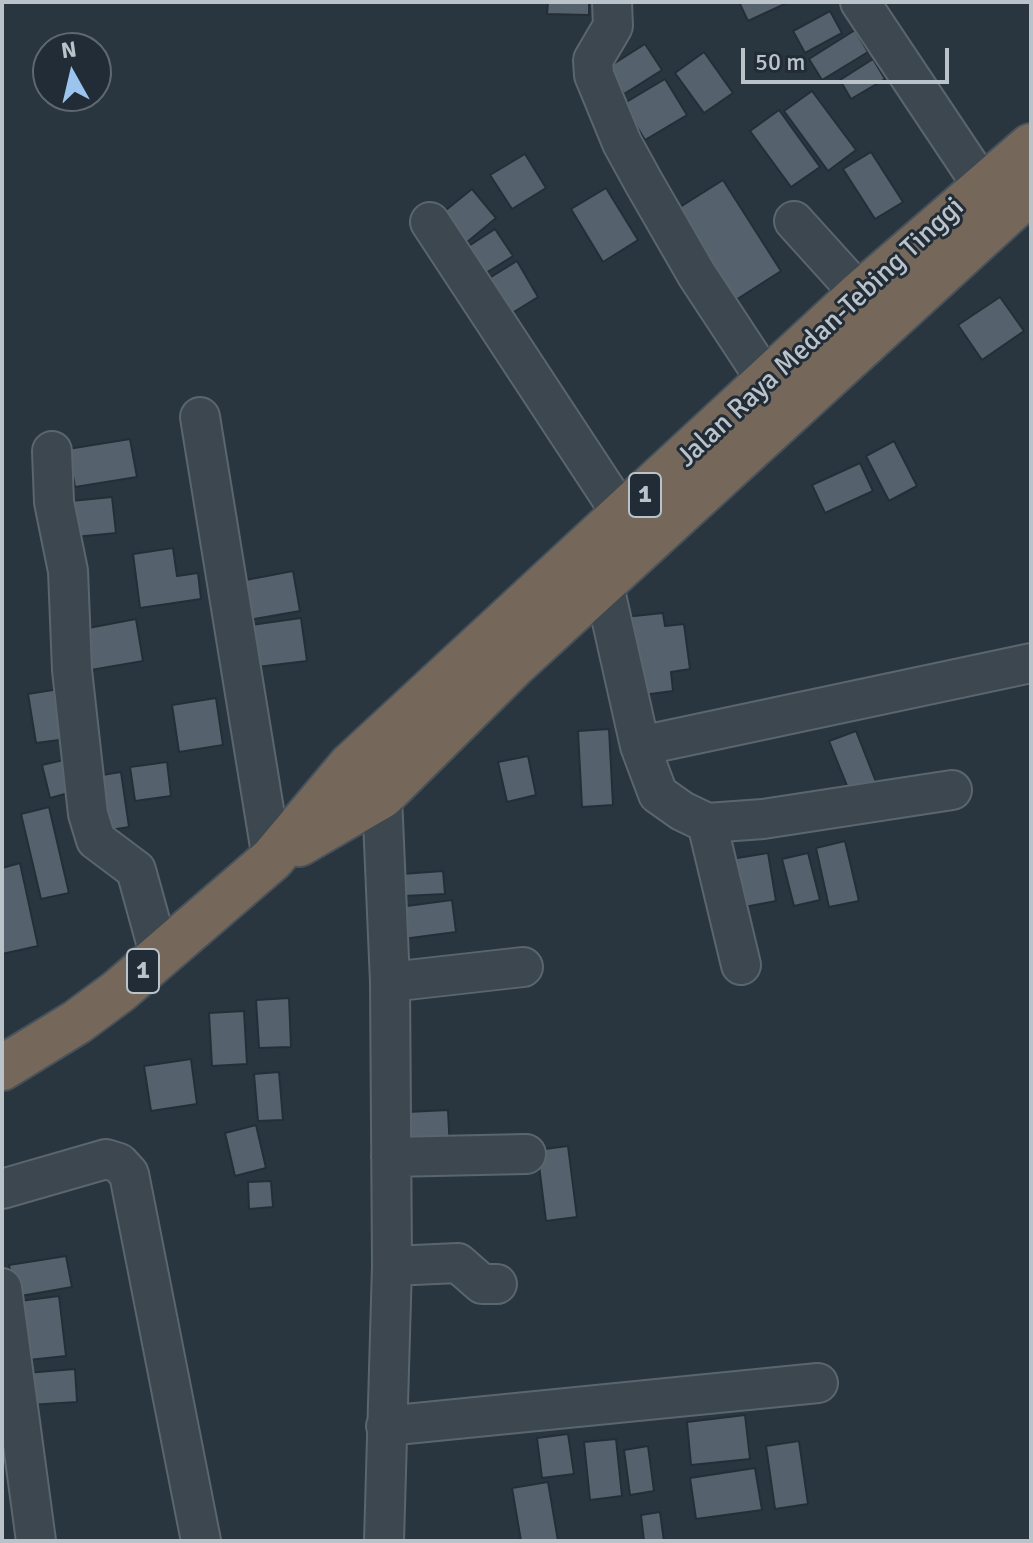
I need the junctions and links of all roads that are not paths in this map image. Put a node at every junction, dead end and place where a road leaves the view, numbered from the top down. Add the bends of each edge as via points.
1 (612, 2) edge
2 (860, 2) edge
3 (1031, 146) edge
4 (982, 185) junction
5 (1031, 191) edge
6 (794, 221) dead end
7 (430, 222) dead end
8 (860, 294) junction
9 (768, 383) junction
10 (200, 417) dead end
11 (52, 451) dead end
12 (623, 516) junction
13 (604, 586) junction
14 (1031, 663) edge
15 (640, 746) junction
16 (952, 790) dead end
17 (382, 796) junction
18 (707, 823) junction
19 (272, 859) junction
20 (160, 957) junction
21 (741, 965) dead end
22 (523, 967) dead end
23 (390, 982) junction
24 (3, 1064) edge
25 (526, 1154) dead end
26 (391, 1157) junction
27 (2, 1189) edge
28 (392, 1266) junction
29 (497, 1284) dead end
30 (2, 1288) edge
31 (818, 1383) dead end
32 (386, 1426) junction
33 (36, 1541) edge
34 (201, 1541) edge
35 (384, 1541) edge

1 - 9 street via 613,26 593,60 594,75 637,171
2 - 4 street
3 - 4 highway, Jalan Raya Medan-Tebing Tinggi / 1
4 - 8 highway, Jalan Raya Medan-Tebing Tinggi / 1
5 - 13 highway, Jalan Raya Medan-Tebing Tinggi / 1
6 - 8 street
7 - 12 street
8 - 9 highway, Jalan Raya Medan-Tebing Tinggi / 1
9 - 12 highway, Jalan Raya Medan-Tebing Tinggi / 1
10 - 19 street
11 - 20 street via 54,502 68,571 72,670 88,814 96,840 136,870
12 - 19 highway, Jalan Raya Medan-Tebing Tinggi / 1 via 351,765
13 - 15 street
13 - 17 highway, Jalan Raya Medan-Tebing Tinggi / 1 via 516,663
14 - 15 street
15 - 18 street via 658,794
16 - 18 street
17 - 19 highway, Jalan Raya Medan-Tebing Tinggi / 1
17 - 23 street
18 - 21 street
19 - 20 highway, Jalan Raya Medan-Tebing Tinggi / 1
20 - 24 highway, Jalan Raya Medan-Tebing Tinggi / 1 via 77,1022
22 - 23 street
23 - 26 street
25 - 26 street
26 - 28 street
27 - 34 street via 106,1159 129,1174
28 - 29 street via 458,1263 482,1284
28 - 32 street
30 - 33 street
31 - 32 street
32 - 35 street

